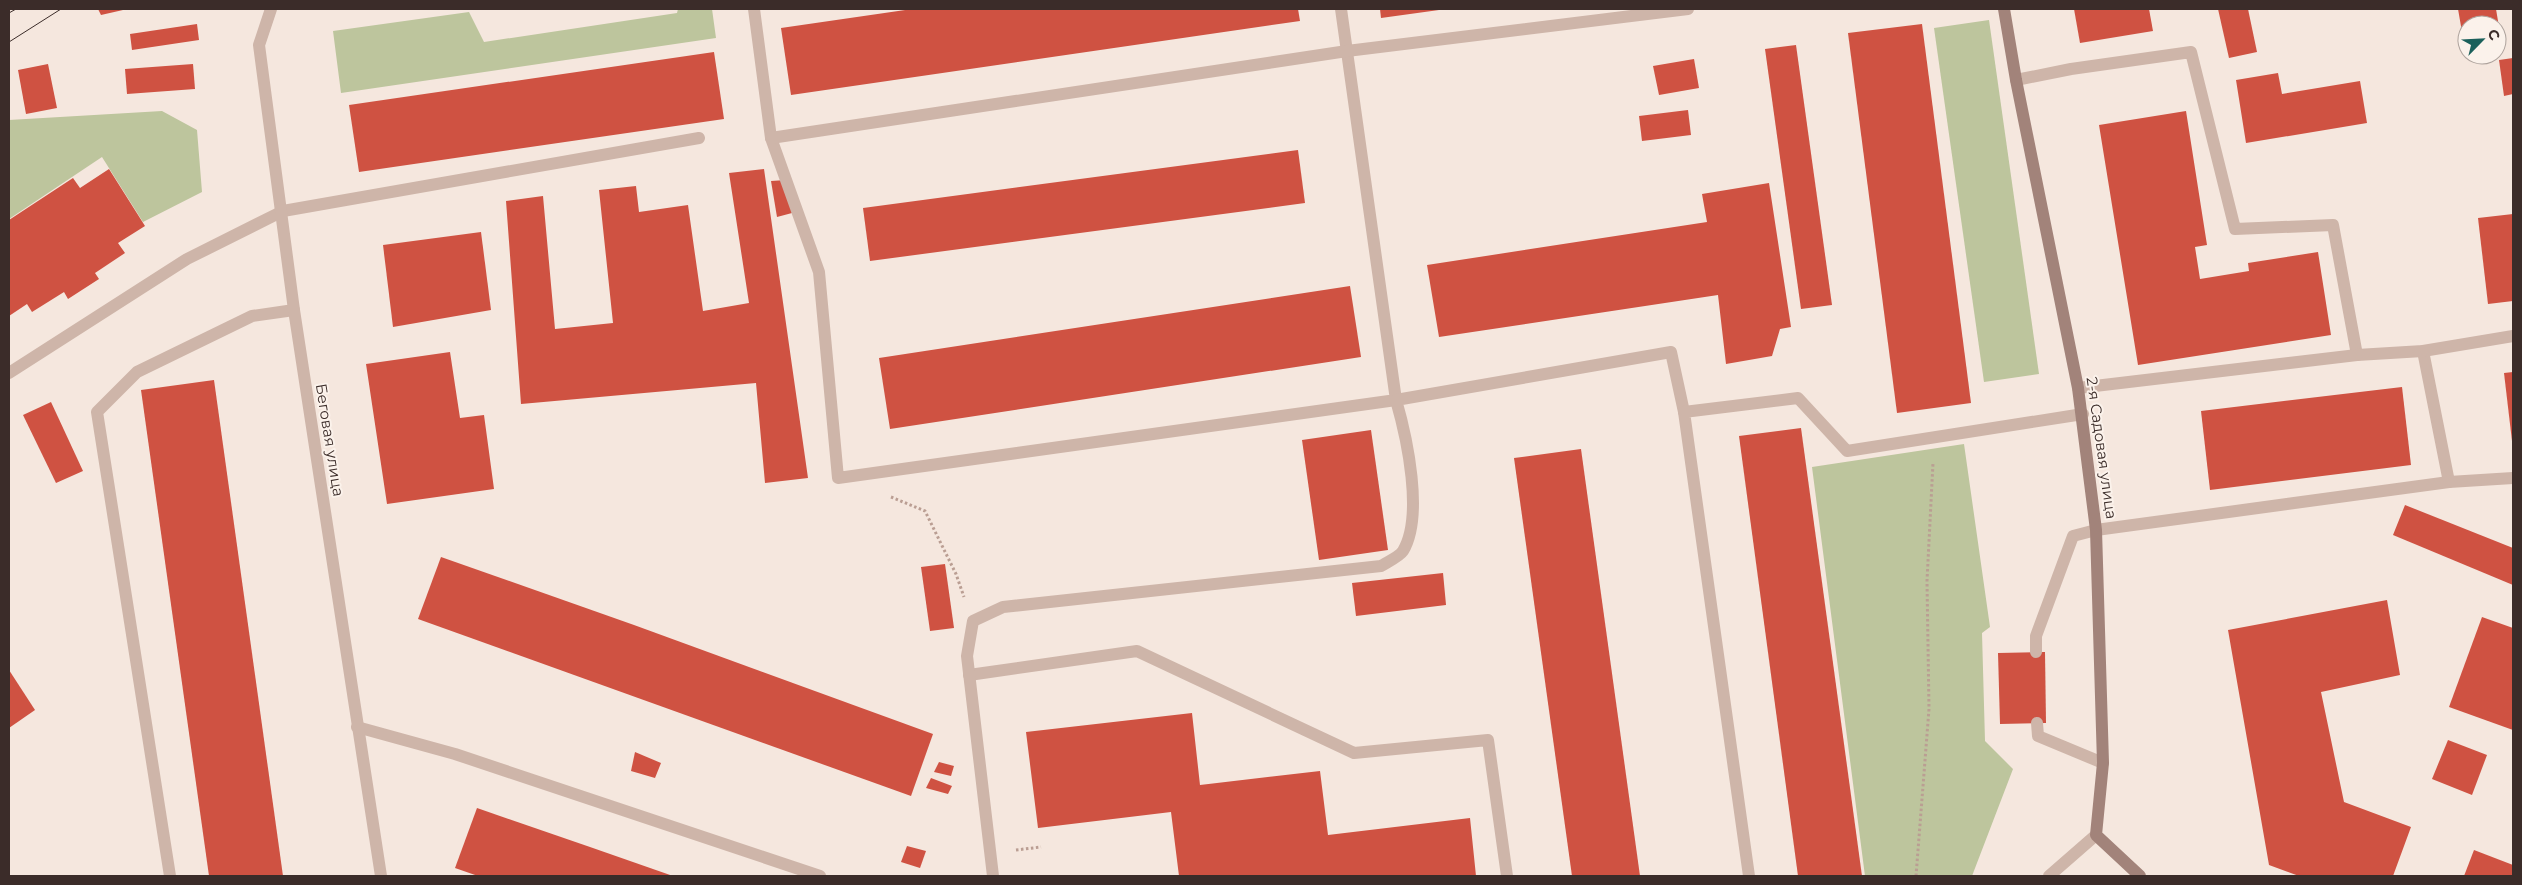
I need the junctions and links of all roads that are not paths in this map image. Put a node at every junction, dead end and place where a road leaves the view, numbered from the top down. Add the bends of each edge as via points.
1 (271, 9) edge
2 (754, 9) edge
3 (1340, 9) edge
4 (1688, 9) edge
5 (2004, 9) edge
6 (1347, 51) junction
7 (2016, 80) junction
8 (699, 138) dead end
9 (771, 138) junction
10 (283, 211) junction
11 (294, 310) junction
12 (2513, 336) edge
13 (2423, 351) junction
14 (2357, 355) junction
15 (9, 373) edge
16 (2078, 388) junction
17 (1396, 400) junction
18 (1684, 412) junction
19 (2083, 414) junction
20 (2513, 478) edge
21 (2449, 482) junction
22 (2096, 530) junction
23 (2036, 652) dead end
24 (969, 675) junction
25 (2037, 723) dead end
26 (358, 727) junction
27 (2103, 763) junction
28 (2096, 835) junction
29 (170, 876) edge
30 (381, 876) edge
31 (820, 876) edge
32 (993, 876) edge
33 (1507, 876) edge
34 (1748, 876) edge
35 (2049, 876) edge
36 (2140, 876) edge

1 - 10 street, Беговая улица via 259,45
2 - 9 street
3 - 6 street
4 - 6 street
5 - 7 main road, 2-я Садовая улица
6 - 9 street
6 - 17 street
7 - 14 street via 2191,52 2235,230 2333,225
7 - 16 main road, 2-я Садовая улица
8 - 10 street
9 - 17 street via 819,272 838,478
10 - 11 street, Беговая улица
10 - 15 street via 187,259
11 - 26 street, Беговая улица
11 - 29 street via 252,316 138,372 97,412
12 - 13 street
13 - 14 street
13 - 21 street
14 - 16 street
16 - 19 main road, 2-я Садовая улица
17 - 18 street via 1671,352
17 - 24 street via 1405,431 1414,516 1402,552 1381,566 1003,607 973,621 967,656
18 - 19 street via 1798,398 1847,451
18 - 34 street
19 - 22 main road, 2-я Садовая улица
20 - 21 street
21 - 22 street
22 - 23 street via 2073,536 2036,636
22 - 27 main road, 2-я Садовая улица
24 - 32 street
24 - 33 street via 1138,651 1354,753 1488,740
25 - 27 street via 2038,736
26 - 30 street, Беговая улица
26 - 31 street via 455,754
27 - 28 main road, 2-я Садовая улица
28 - 35 street
28 - 36 main road

